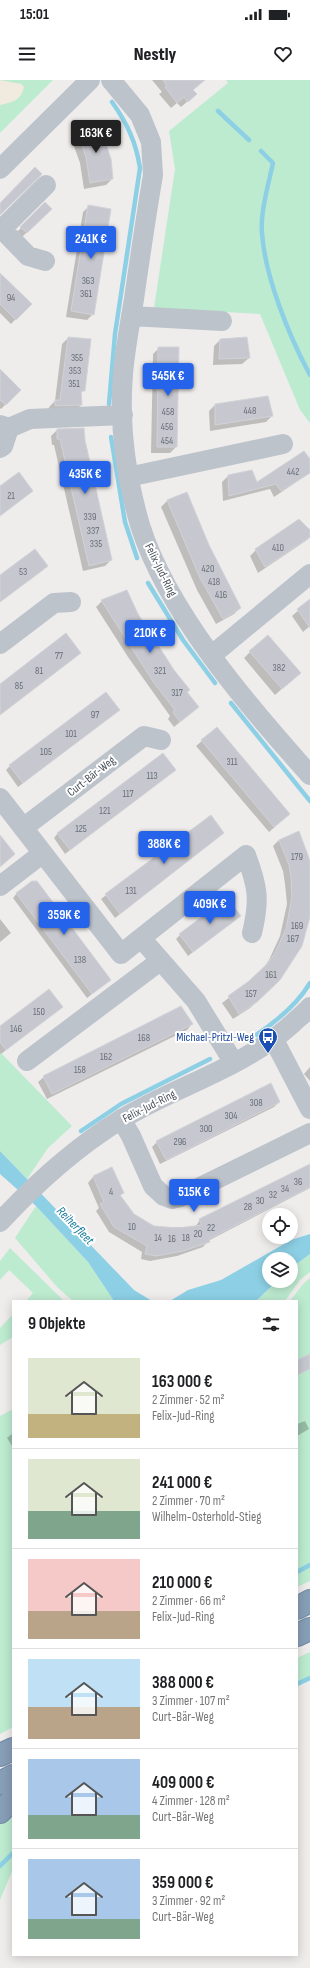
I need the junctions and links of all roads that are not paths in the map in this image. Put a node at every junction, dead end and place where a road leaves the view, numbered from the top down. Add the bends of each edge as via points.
1 (90, 80) edge
2 (111, 80) edge
3 (0, 169) edge
4 (46, 185) dead end
5 (1, 228) edge
6 (45, 261) dead end
7 (131, 316) junction
8 (222, 321) dead end
9 (122, 415) junction
10 (5, 426) edge
11 (283, 444) dead end
12 (0, 448) edge
13 (128, 477) junction
14 (310, 574) edge
15 (71, 602) dead end
16 (0, 644) edge
17 (212, 655) junction
18 (161, 740) dead end
19 (310, 775) edge
20 (0, 798) edge
21 (23, 828) junction
22 (43, 853) junction
23 (0, 886) edge
24 (252, 933) dead end
25 (141, 938) junction
26 (122, 954) junction
27 (160, 961) junction
28 (139, 976) junction
29 (310, 1007) edge
30 (274, 1040) junction
31 (27, 1061) dead end
32 (234, 1063) junction
33 (310, 1110) edge
34 (121, 1120) junction
35 (310, 1133) edge
36 (0, 1222) edge
37 (310, 1601) edge
38 (298, 1607) edge
39 (310, 1629) edge
40 (298, 1635) edge
41 (12, 1739) edge
42 (0, 1743) edge
43 (12, 1749) edge
44 (0, 1755) edge
45 (12, 1777) edge
46 (0, 1783) edge
47 (12, 1800) edge
48 (0, 1812) edge

1 - 3 street
2 - 7 street, Felix-Jud-Ring via 140,115 151,142 153,175
4 - 5 street
5 - 6 street via 28,256
7 - 8 street
7 - 9 street, Felix-Jud-Ring via 123,375
9 - 10 street via 30,419
9 - 13 street, Felix-Jud-Ring
10 - 12 street via 3,446
11 - 13 street
13 - 17 street, Felix-Jud-Ring via 140,526 157,567 183,615
14 - 17 street
15 - 16 street via 54,603
17 - 19 street, Felix-Jud-Ring via 278,739
18 - 21 street, Curt-Bär-Weg via 144,736
20 - 21 street
21 - 22 street
22 - 23 street
22 - 26 street
24 - 25 street via 258,892 246,855
25 - 26 street
25 - 27 street
26 - 28 street
27 - 28 street
27 - 32 street via 196,1001
28 - 31 street
29 - 30 street, Felix-Jud-Ring
30 - 32 street, Felix-Jud-Ring
30 - 33 street
32 - 34 street, Felix-Jud-Ring
34 - 35 street via 131,1136 153,1186 164,1196 172,1199
34 - 36 street, Felix-Jud-Ring via 77,1149
37 - 38 highway
39 - 40 highway
41 - 42 highway
43 - 44 highway
45 - 46 highway
47 - 48 highway

